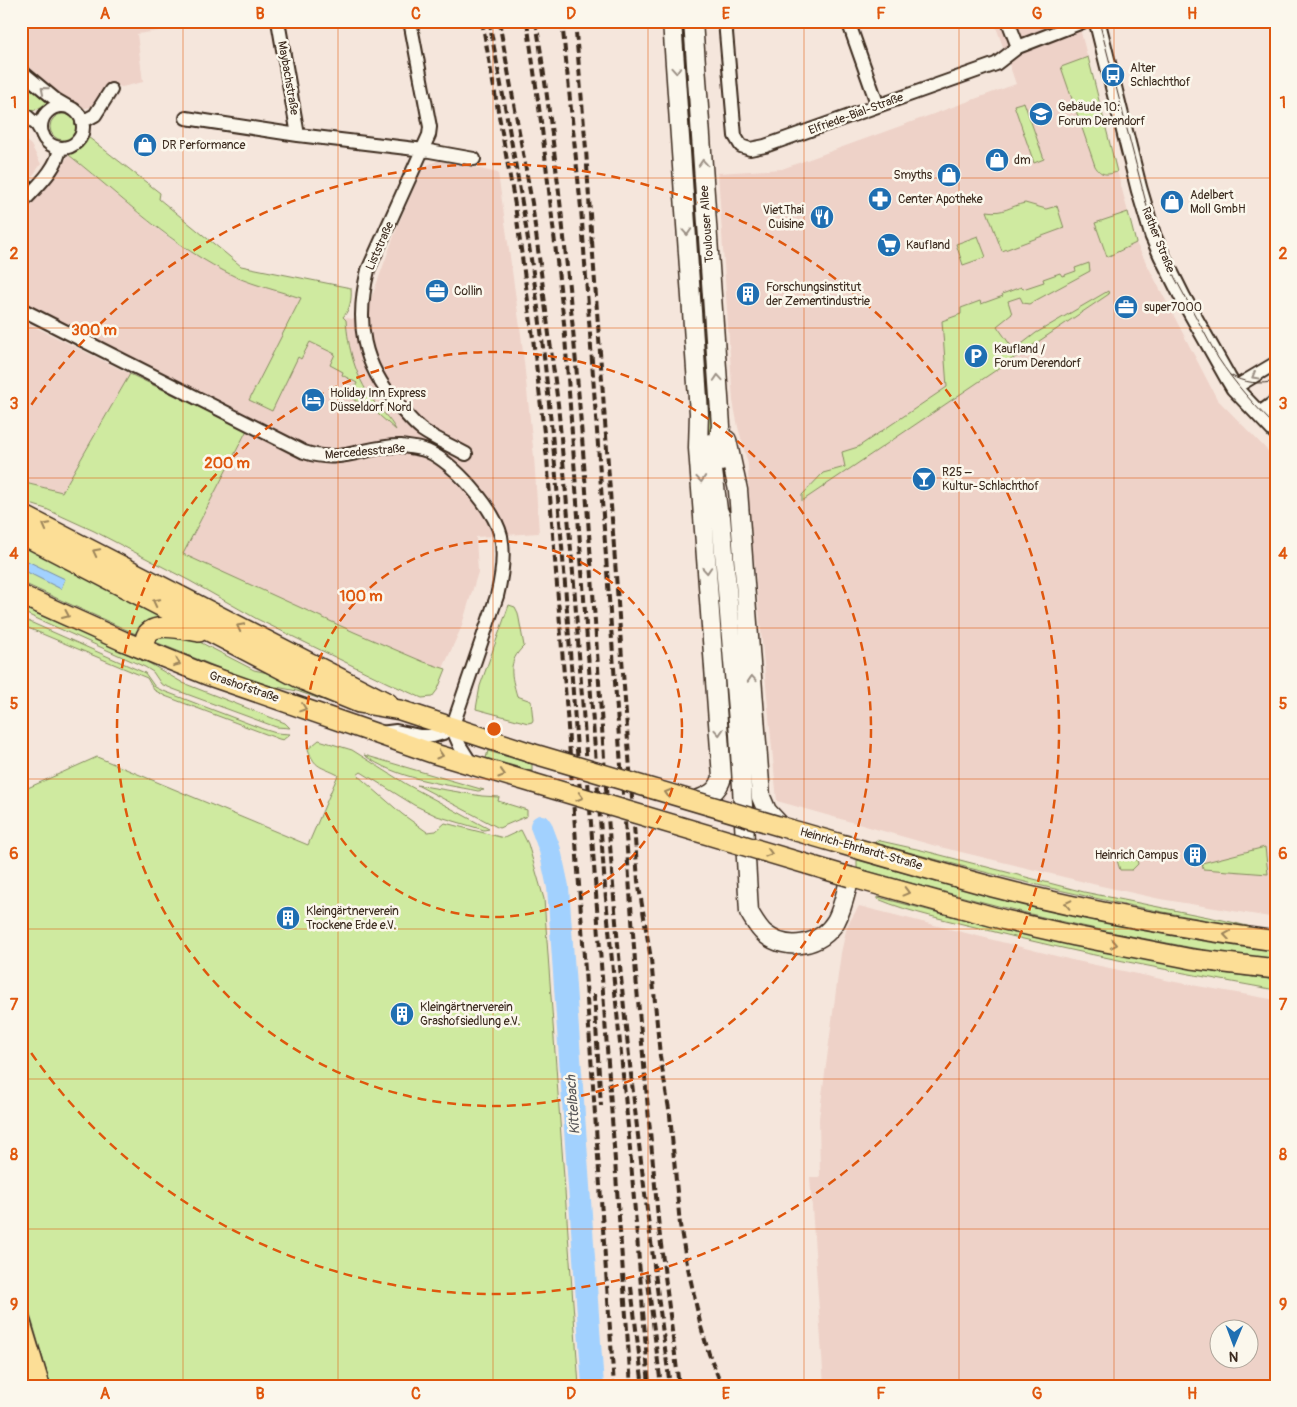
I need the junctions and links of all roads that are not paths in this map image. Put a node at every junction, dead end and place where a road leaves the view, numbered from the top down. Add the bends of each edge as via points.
1 (278, 21) edge
2 (410, 21) edge
3 (672, 21) edge
4 (693, 21) edge
5 (725, 21) edge
6 (848, 21) edge
7 (1008, 21) edge
8 (1085, 21) edge
9 (1096, 21) edge
10 (1018, 47) junction
11 (21, 71) edge
12 (111, 90) dead end
13 (878, 106) junction
14 (68, 107) junction
15 (21, 111) edge
16 (186, 118) dead end
17 (82, 122) junction
18 (298, 134) junction
19 (42, 135) junction
20 (60, 148) junction
21 (424, 150) junction
22 (474, 159) dead end
23 (21, 204) edge
24 (21, 309) edge
25 (1276, 363) edge
26 (1234, 388) junction
27 (1276, 401) edge
28 (699, 413) junction
29 (1258, 414) junction
30 (721, 426) junction
31 (1276, 432) edge
32 (466, 454) dead end
33 (21, 514) edge
34 (721, 517) junction
35 (21, 534) edge
36 (21, 595) edge
37 (214, 634) junction
38 (147, 651) junction
39 (400, 710) junction
40 (452, 728) junction
41 (378, 734) junction
42 (472, 765) junction
43 (694, 801) junction
44 (782, 827) junction
45 (854, 878) junction
46 (1276, 941) edge
47 (1276, 969) edge
48 (21, 1323) edge
49 (21, 1379) edge
50 (23, 1386) edge
51 (40, 1386) edge

1 - 18 street, Maybachstraße
2 - 21 street, Liststraße via 430,127
3 -> 28 main road, Toulouser Allee
30 -> 4 main road, Toulouser Allee
5 - 13 street, Elfriede-Bial-Straße via 735,136 741,146 750,149 765,146
6 - 13 street
7 - 10 street
8 - 10 street, Elfriede-Bial-Straße
9 - 26 street, Rather Straße via 1139,190 1154,236 1183,298
10 - 13 street, Elfriede-Bial-Straße via 996,64
14 -> 11 street
12 - 17 street via 95,115
14 - 17 street via 77,112
14 - 19 street via 56,107 46,113 41,124
15 - 19 street via 37,125
16 - 18 street
17 - 20 street via 77,142
18 - 21 street
19 - 20 street
20 - 23 street via 50,171
21 - 22 street
21 - 32 street, Liststraße via 368,270 362,314 365,346 385,390 407,415 423,430
24 - 40 street, Mercedesstraße via 304,452 341,457 400,446 428,451 456,472 493,517 503,548 503,566 498,596
25 -> 26 street
26 - 29 street, Rather Straße
27 - 29 street
28 - 34 main road
28 -> 43 main road via 698,448 722,777 720,785 710,795
29 - 31 street, Rather Straße
30 - 34 main road via 724,509
44 -> 30 main road via 767,811 761,797 738,490
39 -> 33 main road
34 - 45 main road via 750,912 759,929 781,943 814,941 836,920
37 -> 35 main road
36 -> 38 main road, Grashofstraße
37 - 38 main road via 176,628 156,629 146,636
37 - 39 main road via 319,687 360,703
38 -> 41 main road, Grashofstraße
39 - 40 main road
40 - 41 street via 433,736 396,731
40 - 42 street
43 -> 40 main road, Heinrich-Ehrhardt-Straße, bridge
41 -> 42 main road, Grashofstraße
42 -> 45 main road, bridge
43 - 44 main road, Heinrich-Ehrhardt-Straße, bridge
46 -> 44 main road, Heinrich-Ehrhardt-Straße via 1195,930 994,887
45 -> 47 main road via 1075,936 1192,958
48 - 51 main road
49 - 50 main road

